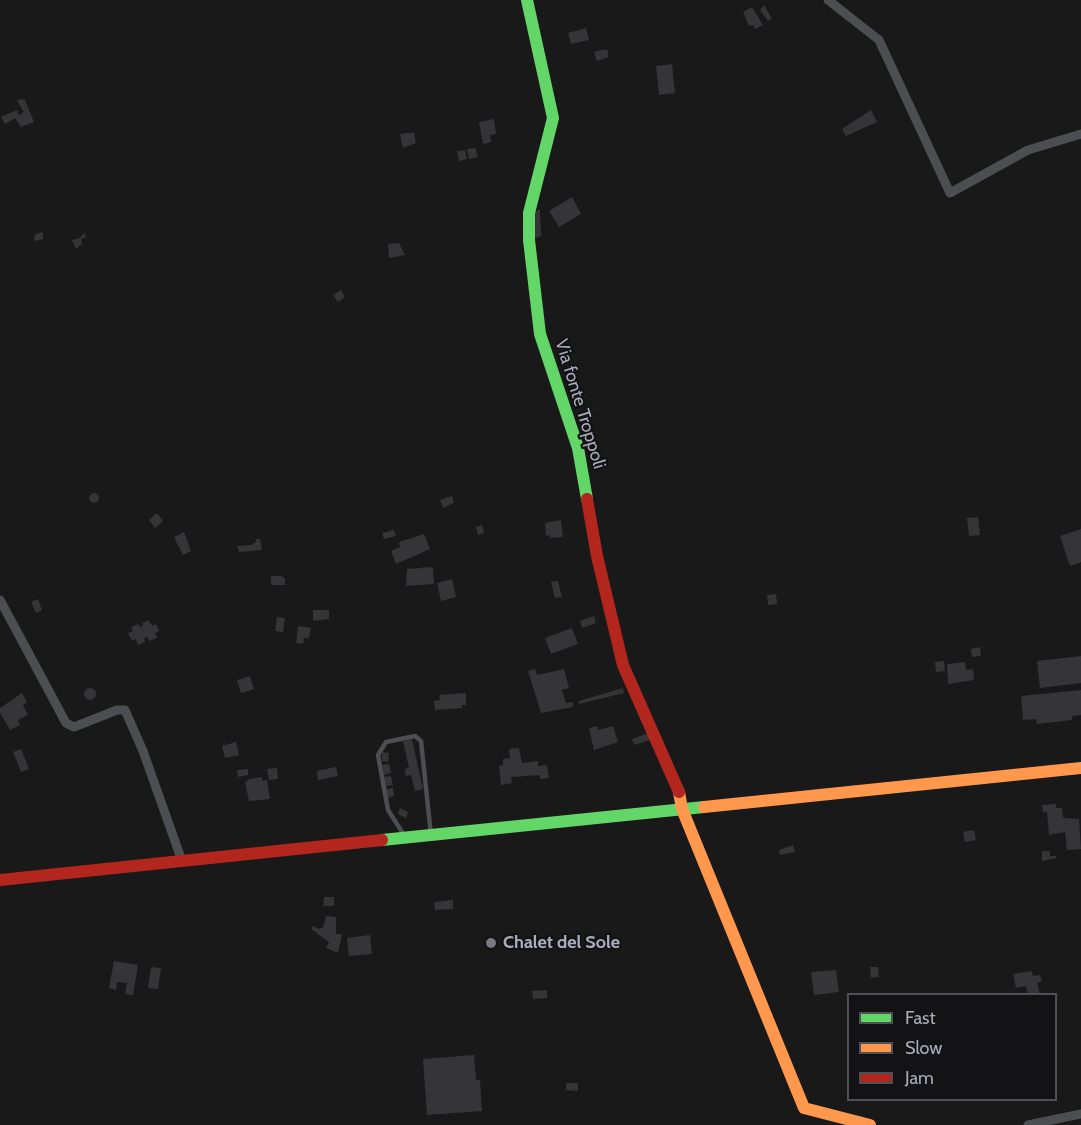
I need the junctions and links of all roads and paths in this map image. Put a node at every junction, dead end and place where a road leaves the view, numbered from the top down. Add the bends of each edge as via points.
1 (527, 0) edge
2 (828, 0) edge
3 (1081, 134) edge
4 (0, 600) edge
5 (1081, 768) edge
6 (682, 809) junction
7 (431, 835) junction
8 (406, 837) junction
9 (182, 861) junction
10 (0, 880) edge
11 (1081, 1114) edge
12 (870, 1125) edge
13 (1028, 1125) edge

1 - 6 street, Via fonte Troppoli via 554,118 529,213 540,334 578,448 597,556 623,665 682,798
2 - 3 street via 879,40 950,193 1028,150
4 - 9 street via 66,723 74,727 124,710
5 - 6 street
6 - 7 street
6 - 12 street, Via fonte Troppoli via 804,1108
7 - 8 street
7 - 8 lane via 421,741 416,736 386,742 378,755 388,810
8 - 9 street
9 - 10 street
11 - 13 street

